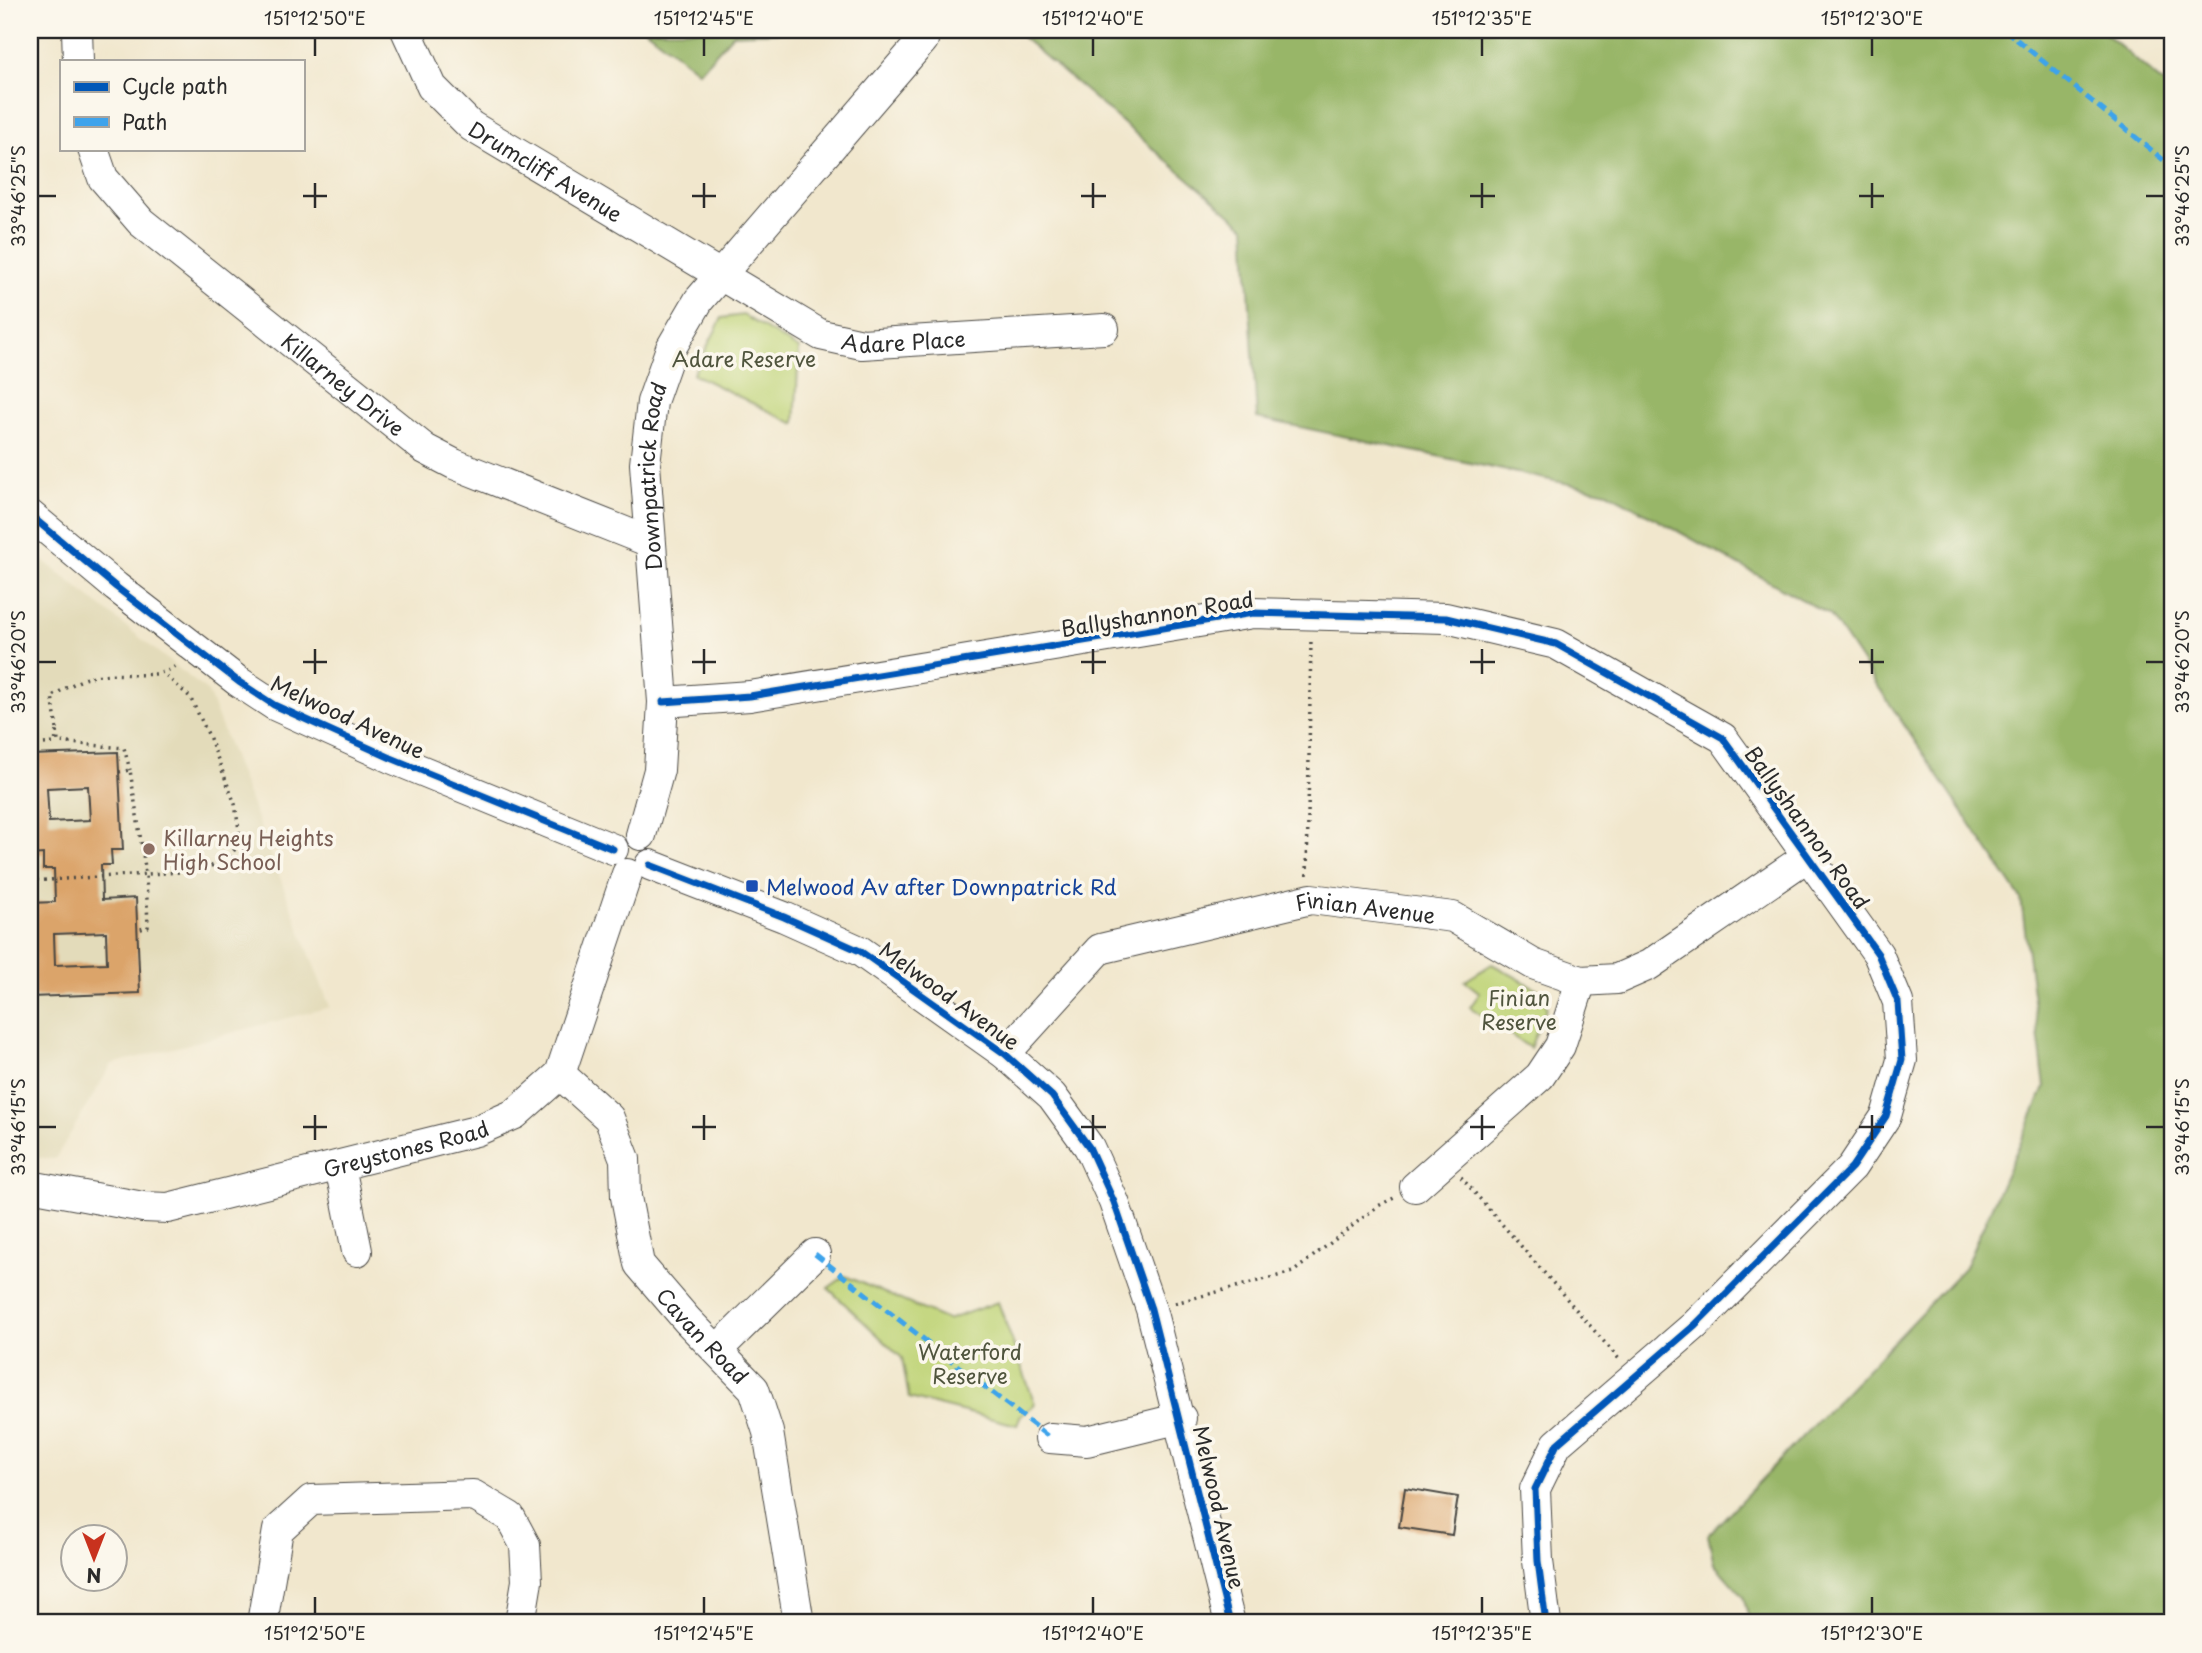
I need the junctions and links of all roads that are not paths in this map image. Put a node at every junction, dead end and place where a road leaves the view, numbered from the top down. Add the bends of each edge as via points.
1 (77, 30) edge
2 (406, 30) edge
3 (923, 40) dead end
4 (78, 60) edge
5 (93, 150) edge
6 (721, 276) junction
7 (1104, 330) dead end
8 (30, 515) edge
9 (650, 542) junction
10 (663, 702) junction
11 (1808, 856) junction
12 (630, 863) junction
13 (1581, 981) junction
14 (1004, 1054) junction
15 (560, 1073) junction
16 (340, 1166) junction
17 (30, 1186) edge
18 (1415, 1187) road end
19 (356, 1251) dead end
20 (816, 1254) dead end
21 (717, 1350) junction
22 (1181, 1418) junction
23 (1050, 1438) dead end
24 (262, 1623) edge
25 (520, 1623) edge
26 (799, 1623) edge
27 (1230, 1623) edge
28 (1546, 1623) edge

1 - 4 street
2 - 6 street, Drumcliff Avenue via 432,87 471,125
3 - 6 street, Downpatrick Road
5 - 9 street, Killarney Drive via 103,178 141,222 425,449
6 - 7 street, Adare Place via 821,335 862,344
6 - 9 street, Downpatrick Road via 699,300 671,348 652,402 645,464
8 - 12 street, Melwood Avenue via 116,587 274,705
9 - 10 street, Downpatrick Road
10 - 11 street, Ballyshannon Road via 750,696 1253,613 1446,618 1556,644 1723,738
10 - 12 street, Downpatrick Road via 659,770 641,835 621,838
11 - 13 street, Finian Avenue via 1649,965 1617,979
11 - 28 street, Ballyshannon Road via 1878,954 1898,1002 1902,1060 1886,1116 1852,1167 1695,1325 1557,1444 1535,1489
12 - 14 street, Melwood Avenue via 784,917 860,951
12 - 15 street, Greystones Road
13 - 14 street, Finian Avenue via 1533,964 1452,917 1311,899 1100,949
13 - 18 street via 1560,1046 1541,1076
14 - 22 street, Melwood Avenue via 1052,1096 1089,1147 1114,1202 1151,1309
15 - 16 street, Greystones Road via 515,1114
15 - 21 street, Cavan Road via 609,1118 625,1159 625,1197 639,1264
16 - 17 street, Greystones Road via 168,1208
16 - 19 street
20 - 21 street
21 - 26 street, Cavan Road via 754,1389 768,1432
22 - 23 street via 1087,1441
22 - 27 street, Melwood Avenue
24 - 25 street via 278,1530 312,1500 472,1495 510,1517 526,1545 527,1581

